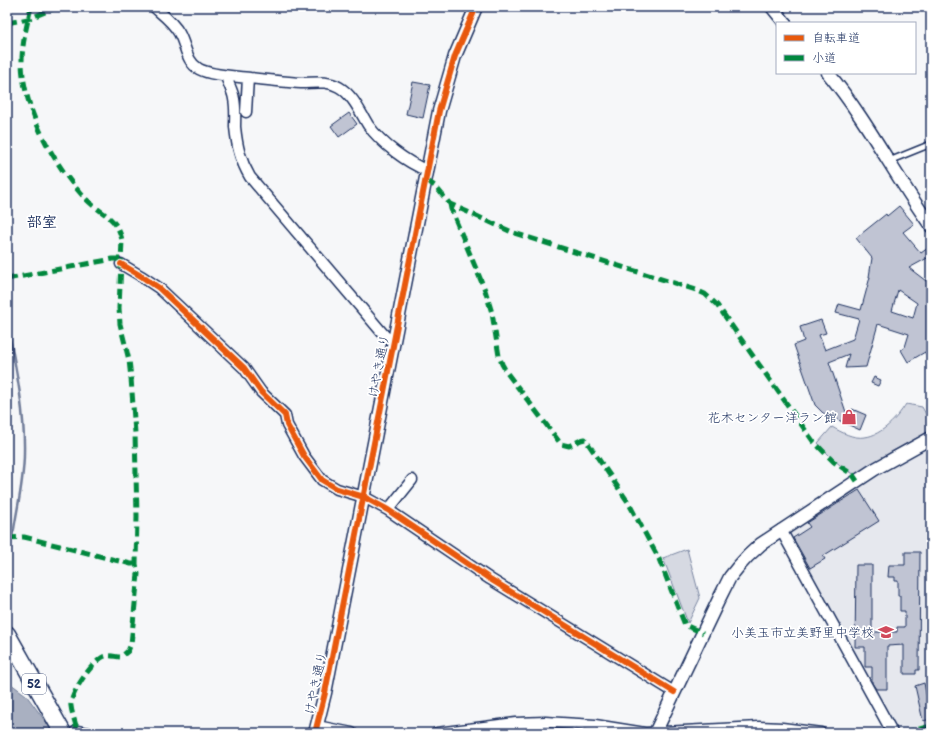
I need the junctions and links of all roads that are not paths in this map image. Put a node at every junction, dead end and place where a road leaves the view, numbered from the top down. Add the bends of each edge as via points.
1 (154, 7) edge
2 (476, 7) edge
3 (772, 7) edge
4 (784, 22) edge
5 (829, 74) edge
6 (226, 76) junction
7 (248, 78) junction
8 (246, 112) dead end
9 (931, 144) edge
10 (888, 161) junction
11 (428, 171) junction
12 (931, 226) edge
13 (121, 264) dead end
14 (394, 341) junction
15 (931, 438) edge
16 (412, 480) dead end
17 (364, 497) junction
18 (388, 510) junction
19 (781, 530) junction
20 (7, 634) edge
21 (12, 652) edge
22 (674, 692) junction
23 (316, 730) edge
24 (655, 732) edge
25 (63, 733) edge
26 (74, 733) edge
27 (88, 733) edge
28 (352, 733) edge
29 (437, 733) edge
30 (821, 733) edge
31 (892, 733) edge

1 - 6 street via 179,32 191,61 200,70
2 - 11 street, けやき通り via 449,75 439,111
3 - 4 street
5 - 10 street via 852,104
6 - 7 street
6 - 14 street via 234,98 238,150 248,172 385,336
7 - 8 street
7 - 11 street via 326,82 339,86 350,96 368,124 389,147
9 - 10 lane
10 - 12 street
11 - 14 street, けやき通り
13 - 17 street via 159,288 244,368 261,392 285,415 287,425 304,456 322,480 337,489
14 - 17 street, けやき通り
15 - 19 street via 892,459
16 - 18 street
17 - 18 street
17 - 23 street, けやき通り
18 - 22 street via 502,586
19 - 22 street via 748,556 730,577
19 - 31 street
20 - 21 main road, 52
21 - 25 main road, 52
22 - 24 street
23 - 28 street
24 - 29 street via 545,722
24 - 30 street via 759,727
26 - 27 street

